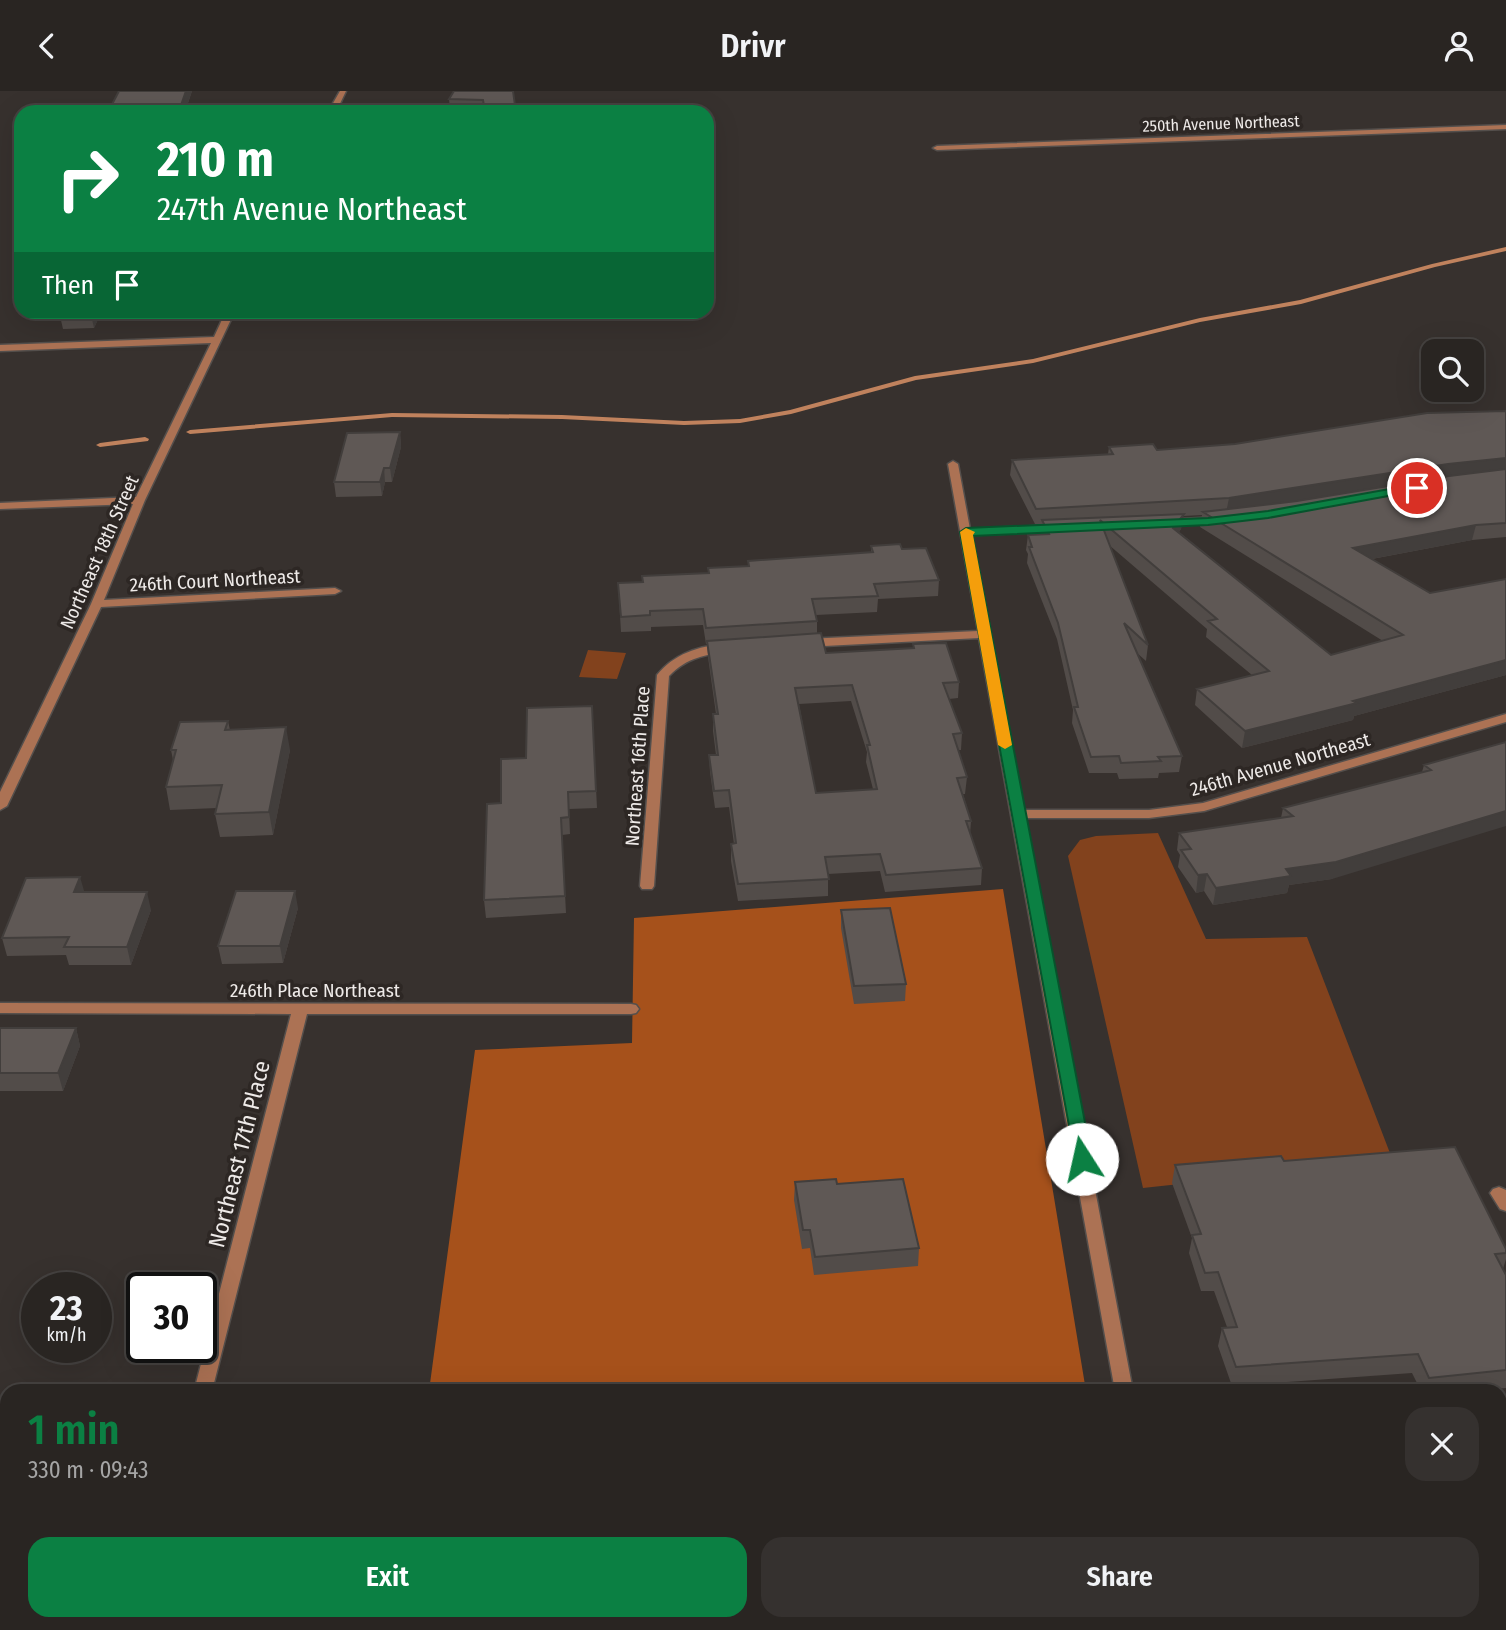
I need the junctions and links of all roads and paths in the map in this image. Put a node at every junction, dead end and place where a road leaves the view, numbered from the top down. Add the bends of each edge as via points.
1 (1506, 127) edge
2 (937, 148) dead end
3 (227, 319) edge
4 (216, 340) junction
5 (0, 348) edge
6 (953, 464) dead end
7 (140, 500) junction
8 (0, 506) edge
9 (1232, 519) edge
10 (1155, 524) edge
11 (1074, 527) edge
12 (966, 532) junction
13 (335, 591) dead end
14 (97, 604) junction
15 (985, 633) junction
16 (786, 644) edge
17 (733, 647) edge
18 (1506, 717) edge
19 (0, 806) edge
20 (1018, 814) junction
21 (647, 886) dead end
22 (0, 1008) edge
23 (300, 1009) junction
24 (631, 1009) dead end
25 (205, 1384) edge
26 (1123, 1384) edge

1 - 2 street, 250th Avenue Northeast
3 - 4 street, Northeast 18th Street
4 - 5 street
4 - 7 street, Northeast 18th Street
6 - 12 street
7 - 8 street
7 - 14 street, Northeast 18th Street
9 - 10 street
11 - 12 street
12 - 15 street
13 - 14 street, 246th Court Northeast
14 - 19 street, Northeast 18th Street
15 - 16 street
15 - 20 street
17 - 21 street, Northeast 16th Place via 682,657 663,675
18 - 20 street, 246th Avenue Northeast via 1204,807 1149,814
20 - 26 street
22 - 23 street, 246th Place Northeast
23 - 24 street, 246th Place Northeast
23 - 25 street, Northeast 17th Place

